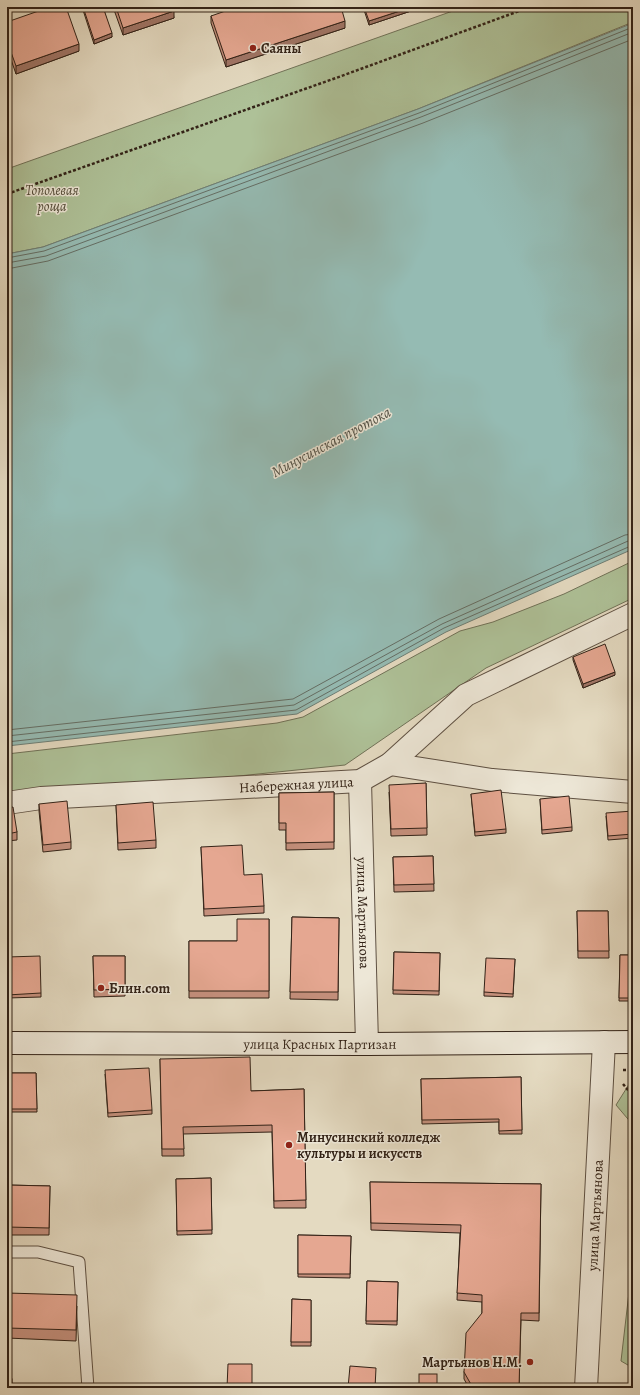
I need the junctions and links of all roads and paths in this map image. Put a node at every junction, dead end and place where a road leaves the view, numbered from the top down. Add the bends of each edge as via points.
1 (530, 7) edge
2 (7, 194) edge
3 (633, 614) edge
4 (390, 764) junction
5 (360, 781) junction
6 (633, 792) edge
7 (7, 803) edge
8 (604, 1042) junction
9 (633, 1042) edge
10 (7, 1043) edge
11 (367, 1044) junction
12 (7, 1252) edge
13 (88, 1388) edge
14 (586, 1388) edge

1 - 2 path
3 - 4 street, Набережная улица via 466,695
4 - 5 street, Набережная улица
4 - 6 street via 492,780
5 - 7 street, Набережная улица via 41,798
5 - 11 street, улица Мартьянова
8 - 9 street, улица Красных Партизан
8 - 11 street, улица Красных Партизан
8 - 14 street, улица Мартьянова
10 - 11 street, улица Красных Партизан
12 - 13 lane via 38,1252 79,1262

